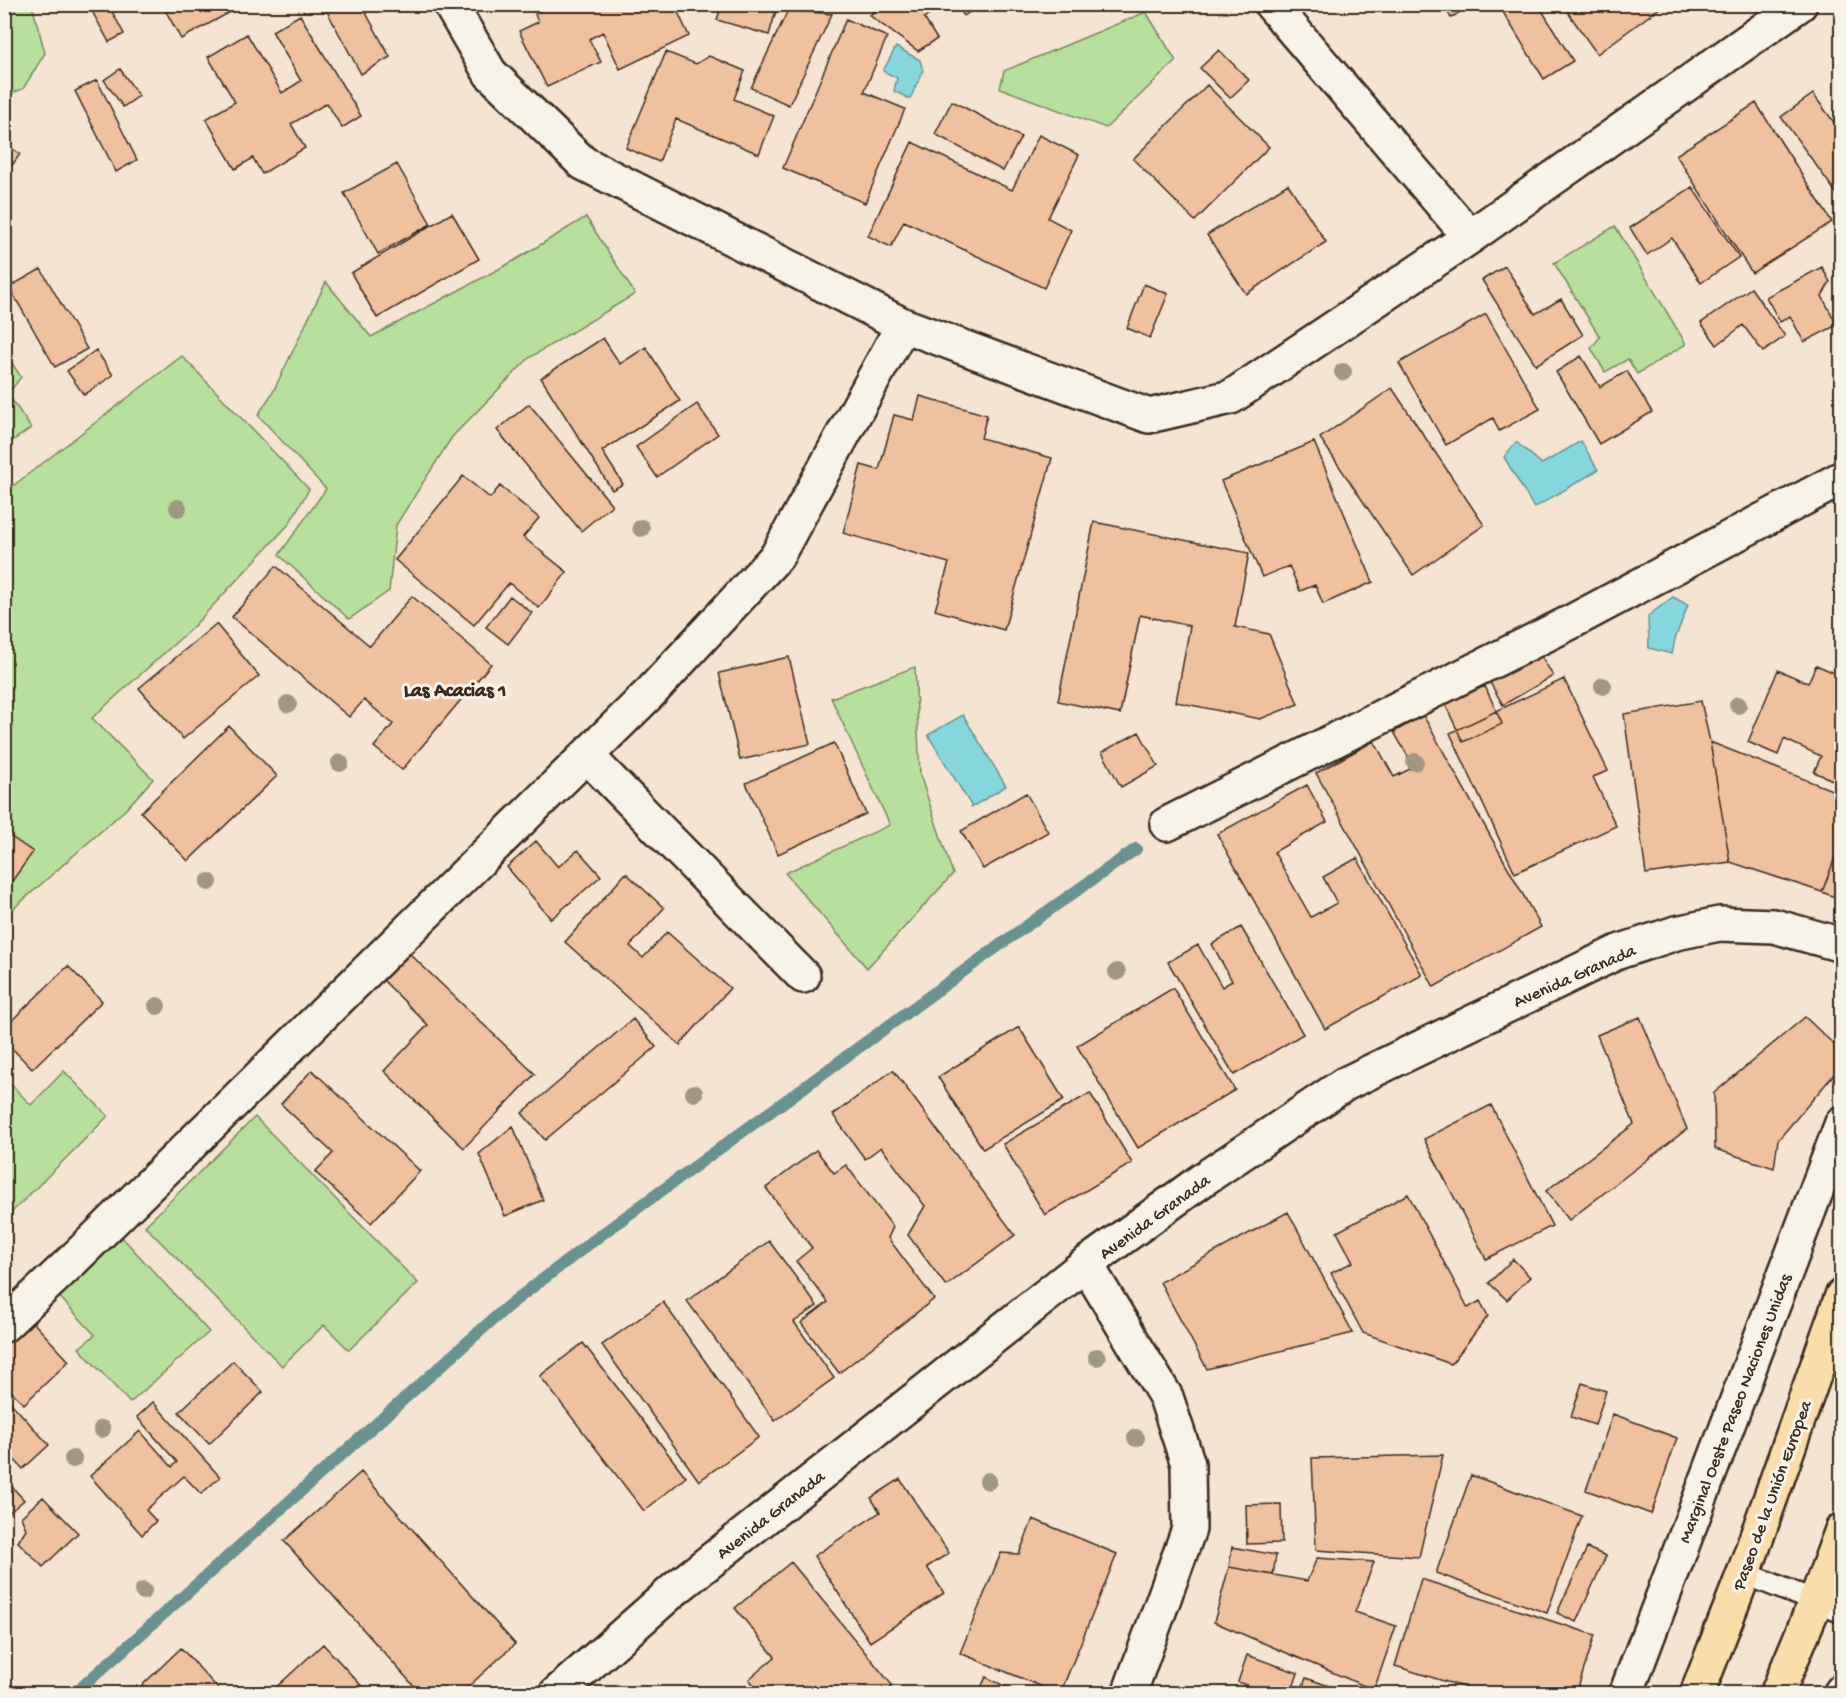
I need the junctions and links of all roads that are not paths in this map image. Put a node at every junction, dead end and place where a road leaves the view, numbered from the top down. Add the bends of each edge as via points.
1 (450, 4) edge
2 (1272, 4) edge
3 (1800, 4) edge
4 (1470, 237) junction
5 (903, 325) junction
6 (1842, 478) edge
7 (587, 756) junction
8 (1167, 824) dead end
9 (1842, 945) edge
10 (803, 976) dead end
11 (1842, 1123) edge
12 (1086, 1264) junction
13 (1842, 1296) edge
14 (4, 1325) edge
15 (1842, 1530) edge
16 (1744, 1573) junction
17 (1828, 1607) edge
18 (556, 1694) edge
19 (1129, 1694) edge
20 (1626, 1694) edge
21 (1697, 1694) edge
22 (1777, 1694) edge

1 - 5 street via 490,73 583,163
2 - 4 street
3 - 4 street
4 - 5 street via 1231,397 1149,416
5 - 7 street via 777,556
6 - 8 street via 1571,622
7 - 10 street
7 - 14 street
9 - 12 street, Avenida Granada via 1774,926 1719,924 1618,952 1345,1084
11 - 20 street, Marginal Oeste Paseo Naciones Unidas
12 - 18 street, Avenida Granada via 675,1589
12 - 19 street via 1166,1397 1188,1464 1189,1529
13 - 16 highway, Paseo de la Unión Europea
15 - 17 highway
16 - 17 lane
16 - 21 highway, Paseo de la Unión Europea
17 - 22 highway

